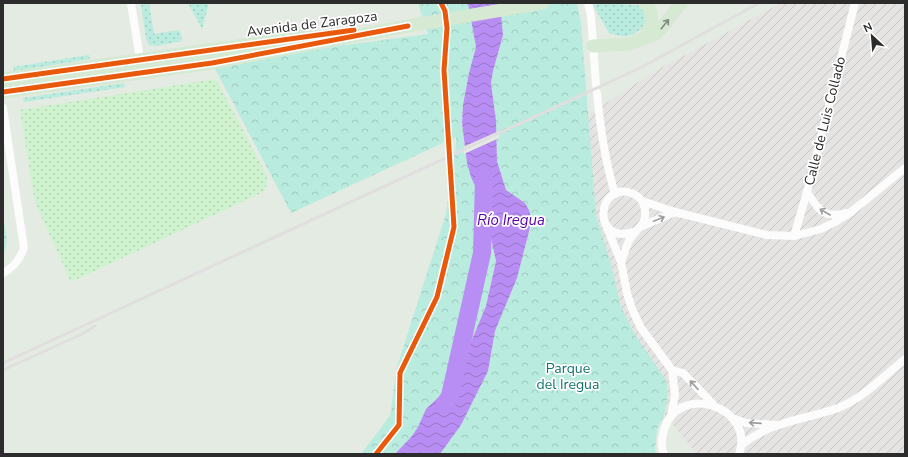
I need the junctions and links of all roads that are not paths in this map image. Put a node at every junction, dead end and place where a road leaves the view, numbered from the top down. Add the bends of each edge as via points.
1 (131, 3) edge
2 (543, 3) edge
3 (588, 3) edge
4 (644, 3) edge
5 (681, 3) edge
6 (855, 3) edge
7 (408, 26) junction
8 (644, 38) junction
9 (593, 46) junction
10 (140, 59) junction
11 (3, 79) edge
12 (3, 92) edge
13 (3, 108) edge
14 (905, 168) edge
15 (807, 192) junction
16 (615, 194) junction
17 (642, 201) junction
18 (676, 212) junction
19 (851, 212) junction
20 (606, 225) junction
21 (639, 228) junction
22 (794, 236) junction
23 (621, 262) junction
24 (3, 273) edge
25 (905, 359) edge
26 (672, 370) junction
27 (712, 404) junction
28 (671, 416) junction
29 (732, 418) junction
30 (778, 425) junction
31 (740, 451) edge
32 (664, 454) edge

1 - 10 street
2 - 7 main road
3 - 9 street
4 - 8 main road via 652,16 651,26
8 -> 5 main road via 659,31
6 - 15 street, Calle de Luis Collado
7 - 10 main road, Avenida de Zaragoza via 374,27
7 - 12 main road, Avenida de Zaragoza via 212,63
8 - 9 main road via 623,45
9 - 16 street via 599,117
10 - 11 main road, Avenida de Zaragoza
13 - 24 street via 24,248 20,258
14 - 19 street
19 -> 15 street, Calle de Luis Collado via 834,216 824,213
15 - 22 street, Calle de Luis Collado
16 - 17 street via 628,192
16 - 20 street via 606,202 603,209
17 - 18 street
17 - 21 street via 646,209 645,218
21 -> 18 street
18 - 22 street via 767,236
19 - 22 street via 821,229
20 - 21 street via 620,234 628,234
20 - 23 street
21 - 23 street via 630,240
23 - 26 street via 632,309 641,328
25 - 30 street via 849,402 825,412
27 -> 26 street via 683,373
26 - 28 street via 675,395
27 - 28 street via 690,404
27 - 29 street
28 - 32 street via 662,438
30 -> 29 street via 746,423
29 - 31 street via 739,431
30 - 31 street via 752,436

